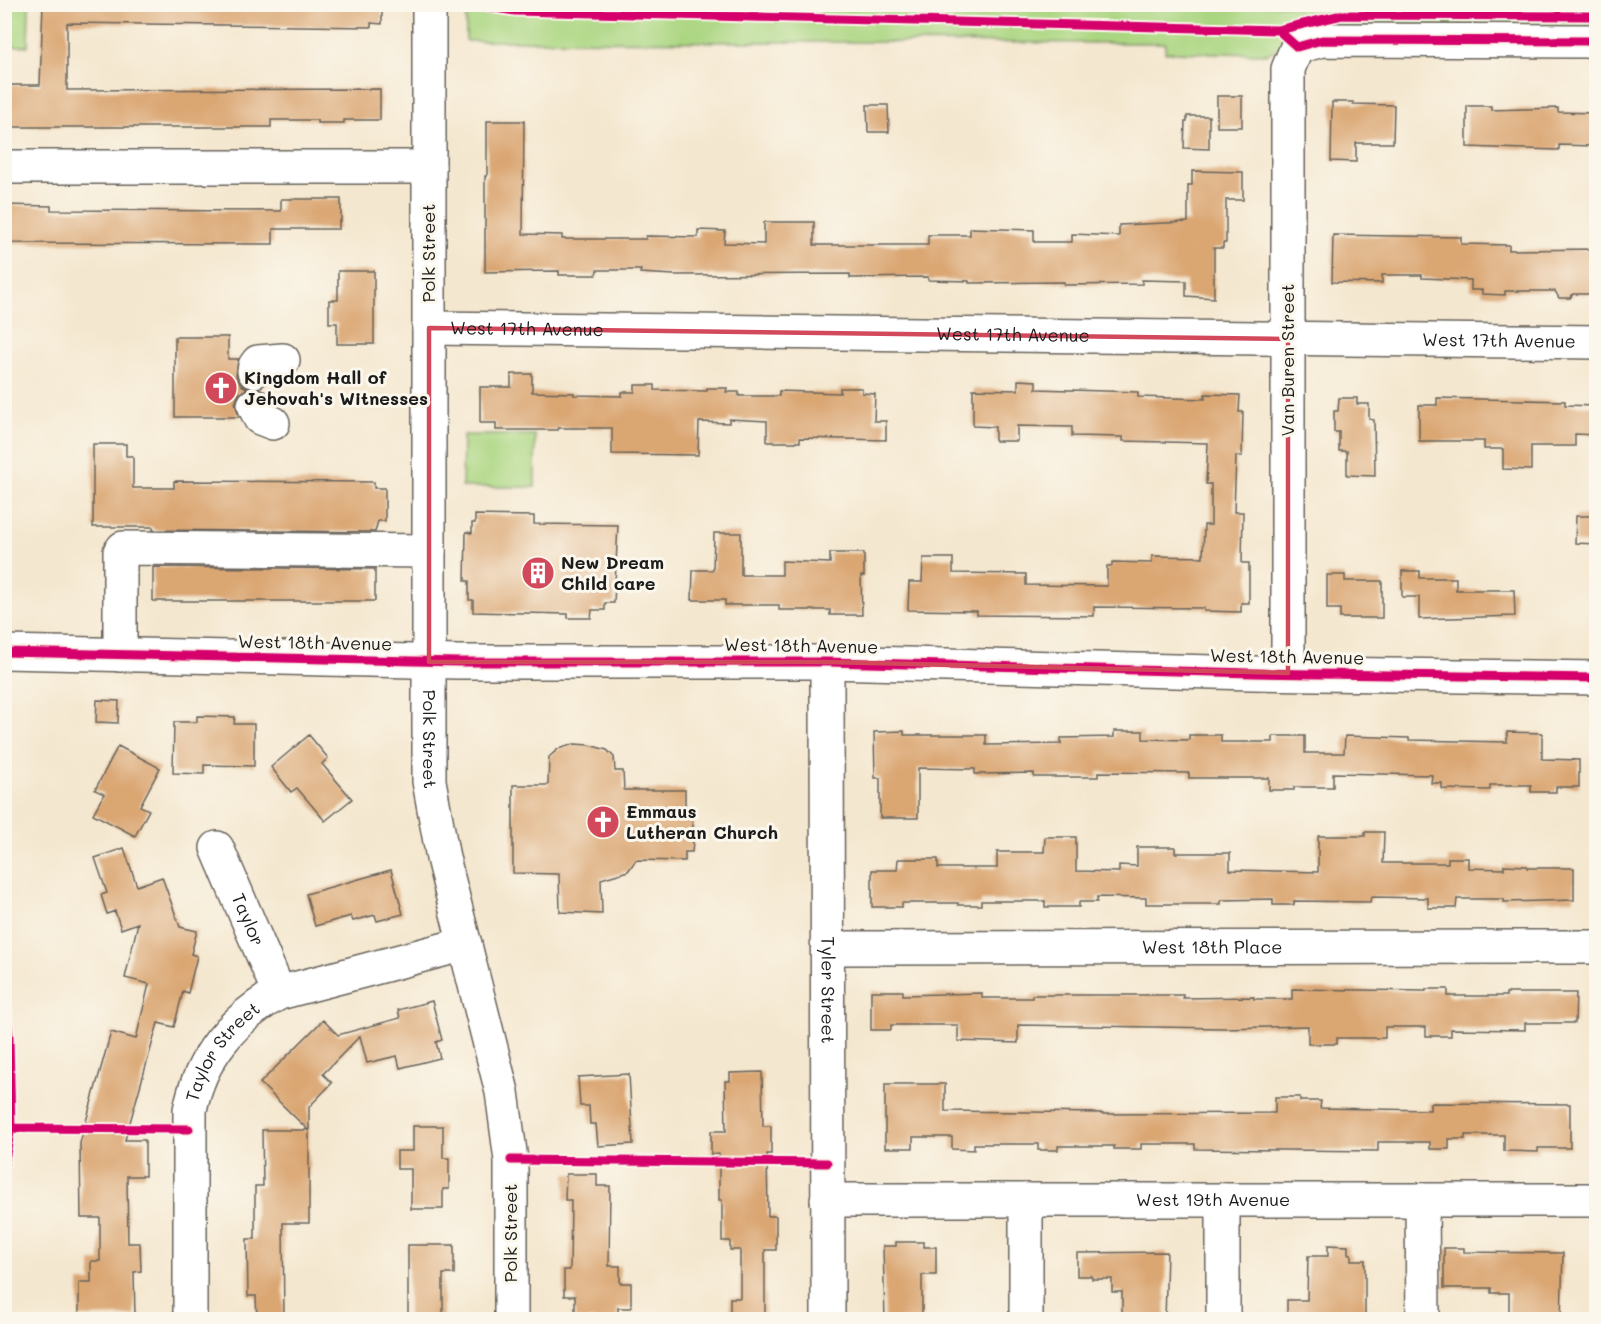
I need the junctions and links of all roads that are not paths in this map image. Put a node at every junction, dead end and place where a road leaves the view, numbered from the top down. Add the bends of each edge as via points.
1 (429, 4) edge
2 (1596, 41) edge
3 (4, 167) edge
4 (429, 167) junction
5 (429, 328) junction
6 (1288, 339) junction
7 (1596, 342) edge
8 (429, 550) junction
9 (4, 652) edge
10 (120, 655) junction
11 (429, 662) junction
12 (827, 662) junction
13 (1288, 674) junction
14 (1596, 678) edge
15 (217, 848) dead end
16 (465, 944) junction
17 (1596, 947) edge
18 (828, 948) junction
19 (279, 993) junction
20 (827, 1200) junction
21 (1026, 1200) junction
22 (1222, 1200) junction
23 (1422, 1200) junction
24 (1596, 1200) edge
25 (190, 1320) edge
26 (511, 1320) edge
27 (828, 1320) edge
28 (1026, 1320) edge
29 (1223, 1320) edge
30 (1423, 1320) edge

1 - 4 street, Polk Street
2 - 6 street, Van Buren Street via 1322,40 1297,48 1288,69
3 - 4 street
4 - 5 street, Polk Street
5 - 6 street, West 17th Avenue
5 - 8 street, Polk Street
6 - 7 street, West 17th Avenue
6 - 13 street, Van Buren Street
8 - 10 street via 123,548
8 - 11 street, Polk Street
9 - 10 street, West 18th Avenue
10 - 11 street, West 18th Avenue
11 - 12 street, West 18th Avenue
11 - 16 street, Polk Street via 429,781 442,858
12 - 13 street, West 18th Avenue
12 - 18 street, Tyler Street
13 - 14 street, West 18th Avenue
15 - 19 street, Taylor
16 - 19 street, Taylor Street
16 - 26 street, Polk Street via 502,1092 511,1160
17 - 18 street, West 18th Place
18 - 20 street, Tyler Street
19 - 25 street, Taylor Street via 260,1003 232,1028 209,1057 194,1093 189,1129
20 - 21 street, West 19th Avenue
20 - 27 street, Tyler Street
21 - 22 street, West 19th Avenue
21 - 28 street
22 - 23 street, West 19th Avenue
22 - 29 street
23 - 24 street, West 19th Avenue
23 - 30 street

